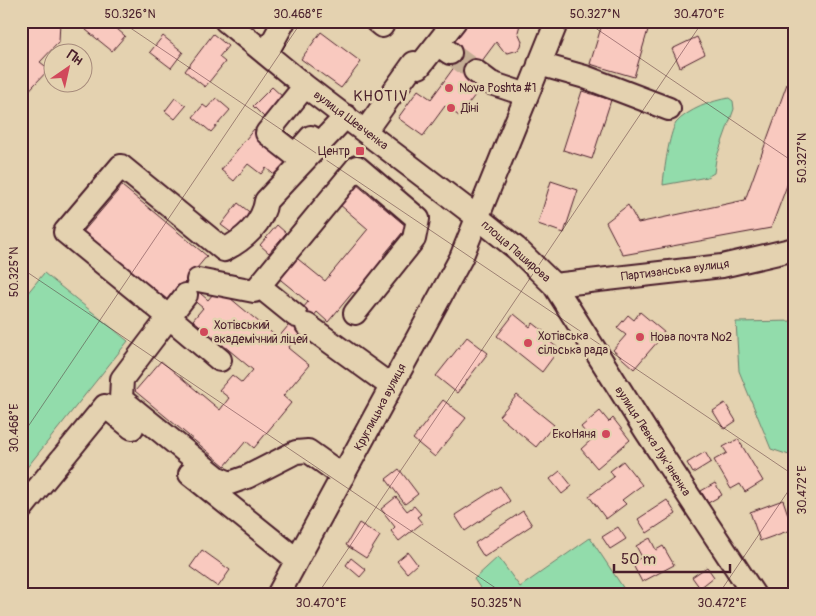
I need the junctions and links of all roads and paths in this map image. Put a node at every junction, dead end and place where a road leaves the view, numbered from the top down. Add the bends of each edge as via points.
1 (226, 21) edge
2 (284, 21) edge
3 (455, 21) edge
4 (556, 21) edge
5 (266, 54) junction
6 (539, 64) junction
7 (475, 71) tunnel mouth
8 (305, 86) junction
9 (527, 95) junction
10 (669, 108) dead end
11 (341, 112) junction
12 (366, 130) junction
13 (477, 217) junction
14 (224, 250) junction
15 (795, 250) edge
16 (554, 285) junction
17 (259, 286) junction
18 (192, 287) junction
19 (355, 313) dead end
20 (170, 317) junction
21 (220, 360) dead end
22 (392, 386) junction
23 (343, 476) junction
24 (21, 509) edge
25 (297, 560) junction
26 (278, 595) edge
27 (754, 595) edge

1 - 5 street, вулиця Шевченка
2 - 5 street
3 - 12 street via 443,49 419,67 414,63
4 - 6 street, Круглицька вулиця
5 - 8 street, вулиця Шевченка
6 - 9 street, Круглицька вулиця
6 - 10 street
7 - 9 street via 491,83
8 - 11 street, вулиця Шевченка
8 - 11 street via 266,133 295,155
9 - 13 street, Круглицька вулиця
11 - 12 street, вулиця Шевченка
11 - 14 street via 266,201 264,213 241,242
12 - 13 street, вулиця Шевченка
13 - 16 street, площа Паширова via 516,248
13 - 22 street, Круглицька вулиця via 461,258
14 - 18 street
14 - 20 street via 121,166 66,232
15 - 16 street, Партизанська вулиця via 722,266
16 - 27 street, вулиця Левка Лук'яненка
17 - 18 street via 254,291
17 - 19 street via 357,167 418,219 414,239
17 - 22 street
18 - 20 street
20 - 21 street
20 - 23 street via 122,379 121,399 218,478 230,483 296,452 308,451
22 - 23 street, Круглицька вулиця
23 - 25 street, Круглицька вулиця
24 - 25 street via 106,406
25 - 26 street, Круглицька вулиця

